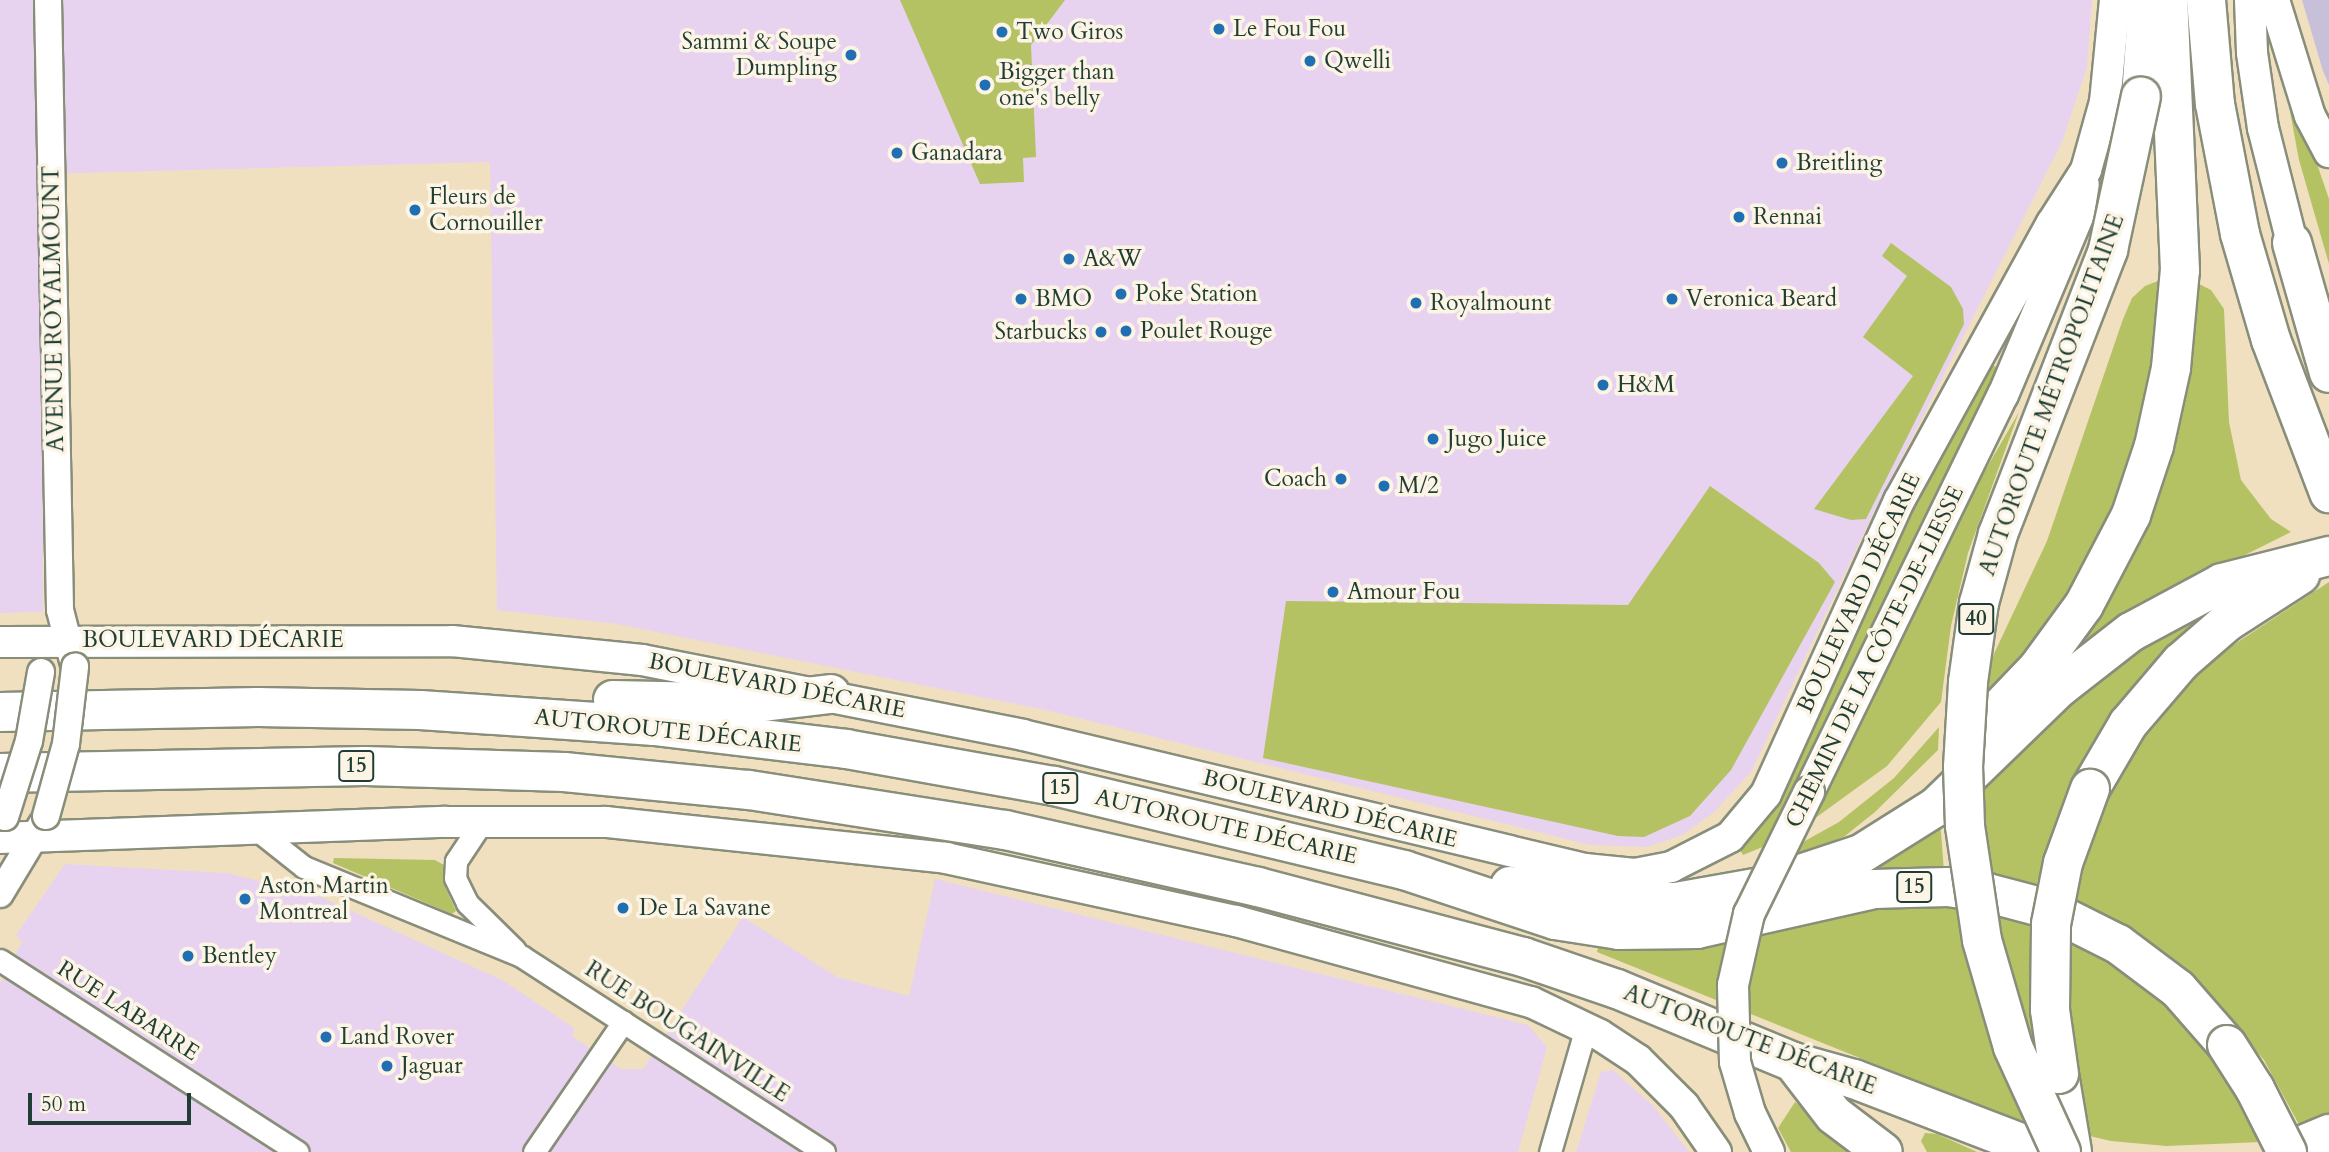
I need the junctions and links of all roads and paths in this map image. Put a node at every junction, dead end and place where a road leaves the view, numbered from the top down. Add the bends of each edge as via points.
1 (48, 0) edge
2 (2115, 0) edge
3 (2148, 0) edge
4 (2168, 0) edge
5 (2206, 0) edge
6 (2250, 0) edge
7 (2274, 0) edge
8 (2329, 152) edge
9 (2086, 170) junction
10 (2292, 243) junction
11 (2329, 317) edge
12 (2329, 373) edge
13 (2323, 464) edge
14 (2329, 493) edge
15 (2329, 556) edge
16 (0, 642) edge
17 (59, 643) junction
18 (830, 694) junction
19 (0, 712) edge
20 (566, 719) junction
21 (0, 772) edge
22 (482, 821) junction
23 (2, 827) edge
24 (39, 827) junction
25 (257, 829) junction
26 (1815, 869) junction
27 (1404, 870) junction
28 (0, 894) edge
29 (521, 956) junction
30 (0, 960) edge
31 (623, 1022) junction
32 (1587, 1027) junction
33 (1793, 1062) junction
34 (2329, 1134) edge
35 (298, 1152) edge
36 (534, 1152) edge
37 (824, 1152) edge
38 (1550, 1152) edge
39 (1716, 1152) edge
40 (1769, 1152) edge
41 (1883, 1152) edge
42 (2044, 1152) edge
43 (2061, 1152) edge
44 (2072, 1152) edge
45 (2286, 1152) edge

1 - 17 street, AVENUE ROYALMOUNT
2 - 9 main road, BOULEVARD DÉCARIE via 2107,93
3 - 43 highway, AUTOROUTE MÉTROPOLITAINE / 40, bridge via 2141,96 2118,214 2097,283 1998,534 1975,626 1967,695 1965,826 1982,940 2013,1047
4 - 26 highway via 2181,207 2176,329 2162,417 2141,490 2113,554 2078,615 2038,668 1889,814
5 - 13 highway via 2215,104 2240,234 2276,353
6 - 10 main road via 2258,101
7 - 8 main road via 2310,116
9 - 18 main road, BOULEVARD DÉCARIE via 2052,222 1899,501 1766,794 1730,837 1684,864 1634,874 1585,869 1144,762
9 - 40 main road, CHEMIN DE LA CÔTE-DE-LIESSE, bridge via 2079,214 2003,395 1749,914 1733,985 1735,1062 1750,1113
10 - 11 main road
10 - 12 highway
13 - 14 highway
15 - 26 highway via 2222,583 2131,632 2059,688 1923,818 1876,846
15 - 44 highway, bridge via 2227,622 2181,662 2128,724 2090,789 2063,863 2050,945 2051,1027
16 - 17 main road, BOULEVARD DÉCARIE
17 - 18 main road, BOULEVARD DÉCARIE via 490,642 642,660
17 - 23 street, bridge
17 - 24 street, bridge via 75,679 69,726
18 - 20 highway via 755,703 615,700
19 - 20 highway, AUTOROUTE DÉCARIE / 15 via 321,707
20 - 27 highway, AUTOROUTE DÉCARIE / 15 via 785,741 955,766
21 - 33 highway, AUTOROUTE DÉCARIE / 15 via 464,768 659,780 886,809 1126,855 1483,945 1617,989
22 - 25 main road
22 - 29 street, RUE BOUGAINVILLE via 456,862 455,878 467,903
22 - 32 main road via 650,823 998,868 1143,898 1465,981
23 - 24 main road
24 - 25 main road
24 - 28 street
25 - 29 street, RUE BOUGAINVILLE via 304,867
26 - 27 highway via 1738,892 1650,903
27 - 45 highway, AUTOROUTE DÉCARIE / 15, bridge via 1555,920 1644,932 1709,927 1875,889 1948,887 2005,896 2075,921 2128,950 2178,989 2227,1045
29 - 31 street, RUE BOUGAINVILLE
30 - 35 street, RUE LABARRE
31 - 36 street
31 - 37 street, RUE BOUGAINVILLE
32 - 38 street
32 - 39 main road via 1650,1071 1684,1106
33 - 41 highway, 15 via 1834,1115
33 - 42 highway, AUTOROUTE DÉCARIE via 1854,1079
34 - 45 highway

